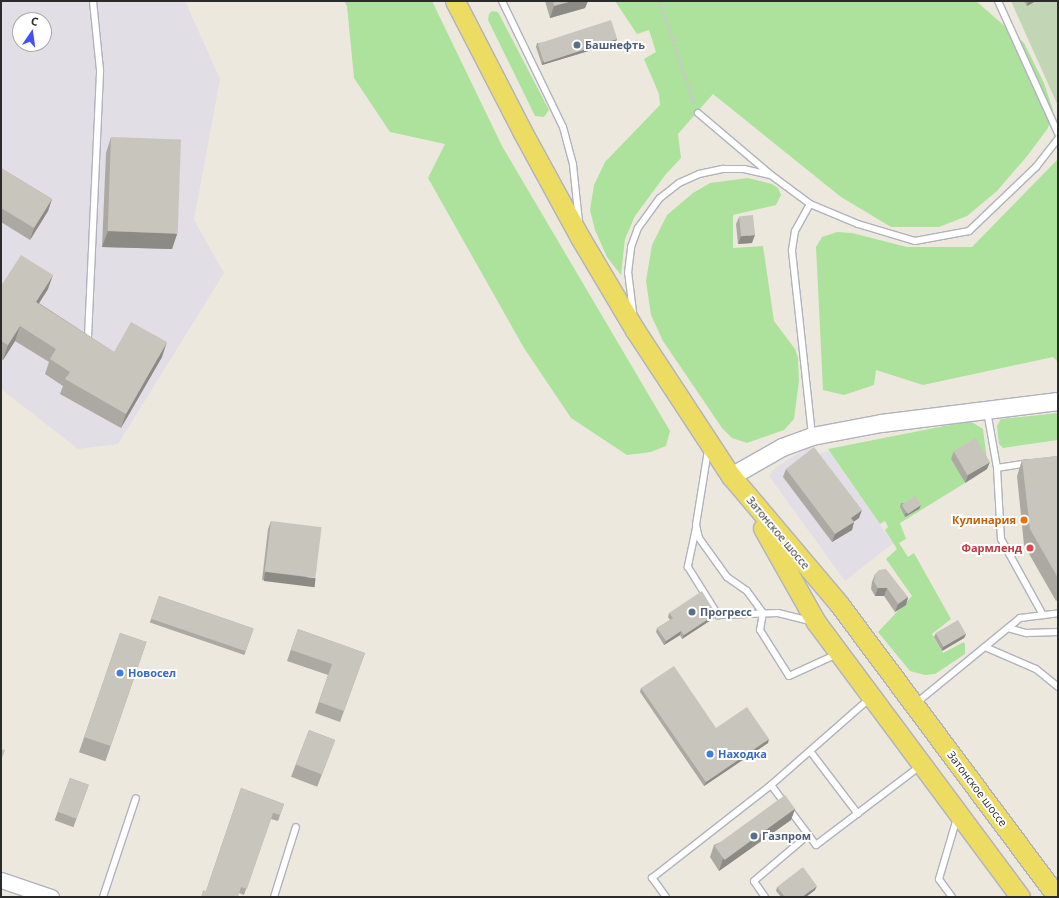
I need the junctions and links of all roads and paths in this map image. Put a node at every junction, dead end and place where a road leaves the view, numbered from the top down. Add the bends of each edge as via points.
1 (93, 1) edge
2 (456, 1) edge
3 (502, 1) edge
4 (660, 1) edge
5 (998, 1) edge
6 (698, 113) joint
7 (1058, 133) edge
8 (1058, 139) edge
9 (771, 175) junction
10 (810, 204) junction
11 (581, 239) junction
12 (635, 330) junction
13 (88, 338) edge
14 (1058, 401) edge
15 (986, 409) junction
16 (812, 436) junction
17 (709, 442) junction
18 (1035, 462) edge
19 (997, 468) junction
20 (736, 482) junction
21 (696, 525) junction
22 (763, 613) junction
23 (1058, 613) edge
24 (1043, 615) junction
25 (816, 622) junction
26 (1008, 628) junction
27 (1058, 632) edge
28 (985, 647) junction
29 (839, 653) junction
30 (1058, 687) edge
31 (872, 697) junction
32 (914, 705) junction
33 (810, 751) junction
34 (921, 764) junction
35 (771, 785) junction
36 (136, 798) dead end
37 (858, 814) junction
38 (958, 815) junction
39 (296, 827) dead end
40 (808, 835) junction
41 (1, 880) edge
42 (51, 897) edge
43 (103, 897) edge
44 (274, 897) edge
45 (666, 897) edge
46 (765, 897) edge
47 (952, 897) edge
48 (1020, 897) edge
49 (1057, 897) edge

1 - 13 lane via 100,70
2 - 11 main road via 518,124
3 - 11 lane via 563,126 572,165
4 - 6 path
5 - 7 lane
6 - 9 lane
8 - 10 lane via 1036,167 969,231 915,241 858,224
9 - 10 lane
9 - 12 lane via 744,169 723,169 699,174 679,183 660,198 638,228 631,247 628,273
10 - 16 lane via 796,231 792,251
11 - 12 main road
12 - 17 main road
14 - 15 main road
15 - 16 main road via 881,423
15 - 19 lane
16 - 20 main road via 777,450
17 - 20 main road
17 - 21 lane
18 - 19 lane
19 - 24 lane via 1001,539
20 - 25 main road, Затонское шоссе
20 - 32 main road, Затонское шоссе via 838,604
21 - 22 lane via 699,538 727,577 747,591
21 - 22 lane via 688,567 718,616
22 - 25 lane via 778,613
22 - 29 lane via 760,630 789,676
23 - 24 lane
24 - 26 lane via 1020,618
25 - 29 main road, Затонское шоссе
26 - 27 lane via 1026,633
26 - 28 lane
28 - 30 lane via 1036,669
28 - 32 lane
29 - 31 main road, Затонское шоссе
31 - 33 lane
31 - 34 main road, Затонское шоссе
32 - 49 main road, Затонское шоссе
33 - 35 lane
33 - 37 lane
34 - 37 lane
34 - 38 main road, Затонское шоссе
35 - 40 lane
35 - 45 lane via 652,878
36 - 43 lane
37 - 40 lane via 816,845
38 - 47 lane via 939,879
38 - 48 main road, Затонское шоссе
39 - 44 lane
40 - 46 lane via 754,881
41 - 42 street

